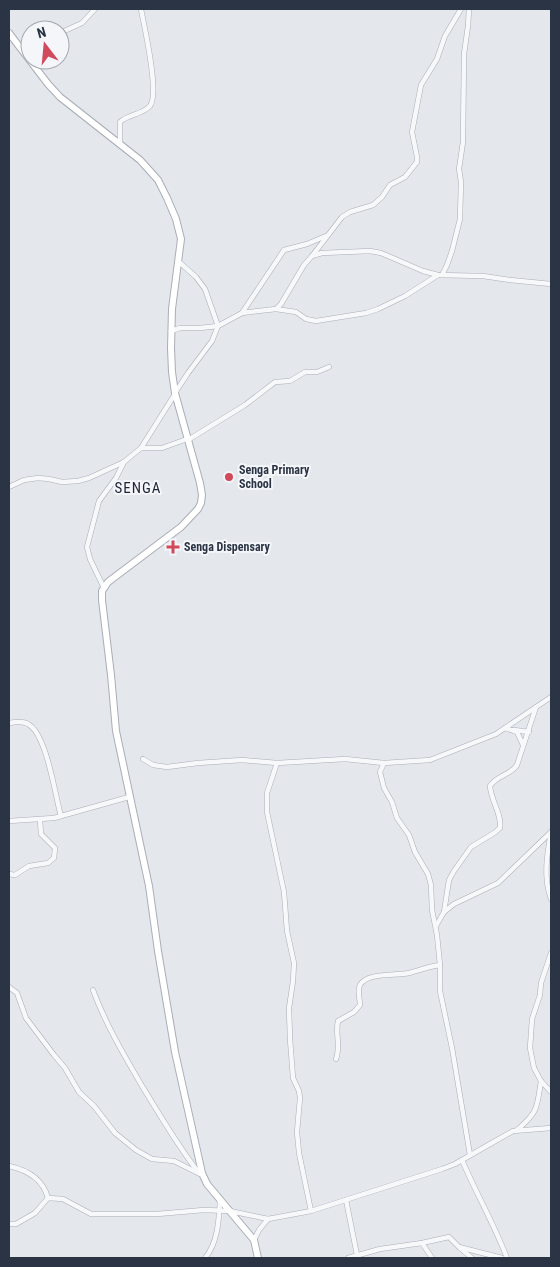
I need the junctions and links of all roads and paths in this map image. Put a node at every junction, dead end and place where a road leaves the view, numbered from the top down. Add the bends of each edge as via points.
1 (94, 9) edge
2 (141, 9) edge
3 (461, 9) edge
4 (468, 9) edge
5 (70, 28) edge
6 (9, 33) edge
7 (20, 48) edge
8 (37, 70) edge
9 (120, 145) junction
10 (326, 236) junction
11 (312, 256) junction
12 (178, 261) junction
13 (440, 275) junction
14 (551, 284) edge
15 (276, 309) junction
16 (242, 313) junction
17 (218, 326) junction
18 (171, 331) junction
19 (329, 367) dead end
20 (175, 394) junction
21 (187, 440) junction
22 (142, 448) junction
23 (124, 462) junction
24 (9, 487) edge
25 (104, 588) junction
26 (551, 697) edge
27 (536, 707) junction
28 (9, 723) edge
29 (505, 728) junction
30 (513, 730) junction
31 (529, 732) junction
32 (522, 746) junction
33 (143, 759) dead end
34 (384, 763) junction
35 (277, 764) junction
36 (129, 797) junction
37 (61, 816) junction
38 (9, 820) edge
39 (40, 820) junction
40 (551, 832) edge
41 (9, 874) edge
42 (551, 899) edge
43 (444, 912) junction
44 (435, 927) junction
45 (551, 954) edge
46 (440, 965) junction
47 (9, 987) edge
48 (93, 990) dead end
49 (336, 1059) dead end
50 (541, 1081) junction
51 (551, 1092) edge
52 (551, 1128) edge
53 (516, 1130) junction
54 (470, 1155) junction
55 (462, 1160) junction
56 (9, 1166) edge
57 (202, 1176) junction
58 (48, 1198) junction
59 (220, 1200) junction
60 (346, 1200) junction
61 (312, 1210) junction
62 (219, 1211) junction
63 (230, 1211) junction
64 (268, 1219) junction
65 (9, 1224) edge
66 (254, 1240) junction
67 (422, 1243) junction
68 (460, 1247) junction
69 (357, 1255) junction
70 (364, 1256) edge
71 (205, 1258) edge
72 (258, 1258) edge
73 (348, 1258) edge
74 (432, 1258) edge
75 (472, 1258) edge
76 (502, 1258) edge
77 (507, 1258) edge

1 - 5 street via 82,23
2 - 9 street via 154,96 145,110 120,122
3 - 10 street via 421,86 412,132 417,162 378,200 368,208 346,214
4 - 13 street via 464,126 459,169 460,219 450,258
6 - 7 street
8 - 9 street via 71,107
9 - 12 street via 145,164 167,198 181,239
10 - 11 street
10 - 16 street via 284,250
11 - 13 street via 370,251
11 - 15 street
12 - 17 street via 206,289
12 - 18 street
13 - 14 street via 484,276
13 - 15 street via 405,296 366,313 316,321 296,312
15 - 16 street
16 - 17 street
17 - 18 street
17 - 20 street via 212,341
18 - 20 street
19 - 21 street via 305,372 290,381 275,382 245,405
20 - 21 street
20 - 22 street
21 - 22 street via 162,448
21 - 25 street via 201,488 198,509 181,528
22 - 23 street
23 - 24 street via 78,481 38,478 15,482
23 - 25 street via 99,500 87,547
25 - 36 street via 102,600 113,710
26 - 27 street
27 - 29 street
27 - 31 street
28 - 37 street via 28,723 38,734 53,777
29 - 30 street
29 - 34 street via 430,760
30 - 31 street
30 - 32 street
31 - 32 street
32 - 43 street via 514,770 490,786 500,817 500,828 471,847 454,871 449,880
33 - 35 street via 152,765 167,767 242,760
34 - 35 street via 345,759
34 - 44 street via 380,772 384,788 430,880
35 - 61 street via 268,793 268,812 294,963 289,1008 290,1039 293,1078 300,1098 299,1153
36 - 37 street
36 - 57 street via 149,886 175,1052
37 - 39 street
38 - 39 street
39 - 41 street via 41,834 55,848 54,858 48,863 29,866 15,875
40 - 42 street via 545,872
40 - 43 street via 498,883
43 - 44 street
44 - 46 street
45 - 50 street via 531,1027 532,1062
46 - 49 street via 409,973 376,976 361,983 358,987 360,1005 338,1021 336,1027 339,1052
46 - 54 street via 440,991
47 - 57 street via 17,993 26,1018 65,1068 79,1092 115,1132 152,1160 174,1161
48 - 57 street via 127,1060 166,1126
50 - 51 street
50 - 53 street via 540,1096 532,1117
52 - 53 street
53 - 54 street
54 - 55 street
55 - 60 street
55 - 77 street
56 - 58 street via 36,1177
57 - 59 street
58 - 62 street via 63,1199 91,1214
58 - 65 street via 35,1213 16,1224
59 - 62 street
59 - 63 street
60 - 61 street
60 - 69 street
61 - 64 street
62 - 63 street
62 - 71 street via 215,1238
63 - 64 street
63 - 66 street
64 - 66 street
66 - 72 street
67 - 68 street via 449,1237
67 - 70 street via 380,1249
67 - 74 street
68 - 75 street
68 - 76 street
69 - 70 street
69 - 73 street

